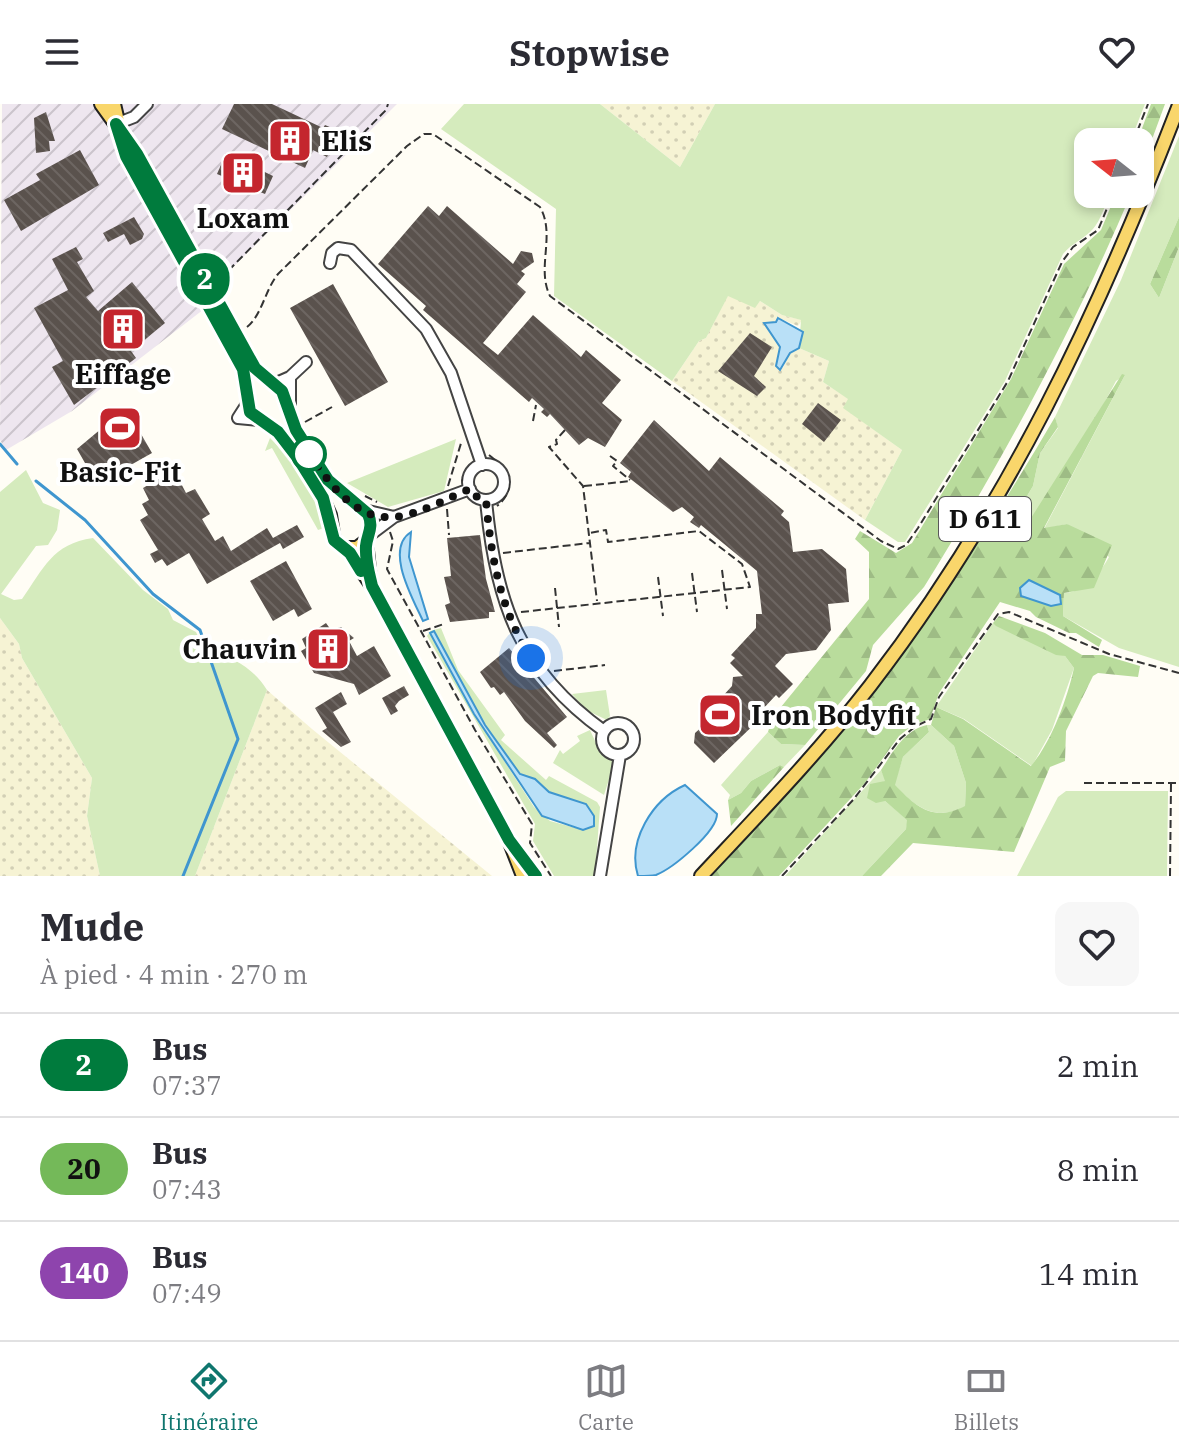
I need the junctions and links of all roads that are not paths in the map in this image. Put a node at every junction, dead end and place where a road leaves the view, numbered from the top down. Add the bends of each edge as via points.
1 (101, 104) edge
2 (114, 104) edge
3 (147, 104) edge
4 (1176, 105) edge
5 (135, 109) edge
6 (116, 124) junction
7 (1154, 157) edge
8 (1132, 208) edge
9 (330, 263) dead end
10 (306, 362) dead end
11 (290, 377) junction
12 (271, 383) junction
13 (248, 399) junction
14 (290, 415) junction
15 (482, 465) junction
16 (470, 489) junction
17 (486, 500) junction
18 (364, 510) junction
19 (394, 517) junction
20 (368, 538) junction
21 (346, 548) junction
22 (372, 586) junction
23 (604, 731) junction
24 (620, 755) junction
25 (509, 840) junction
26 (523, 876) edge
27 (536, 876) edge
28 (600, 876) edge
29 (689, 876) edge
30 (701, 876) edge

1 - 6 main road
2 - 6 main road
3 - 5 street
4 - 7 main road, D 611
4 - 30 main road, D 611 via 1087,329 978,529 850,711
5 - 6 street
6 - 12 main road via 255,368
6 - 13 main road via 126,156 243,369
8 - 29 main road, D 611 via 1051,389 943,574 812,746
9 - 15 street via 338,248 351,250 426,329 451,373
10 - 11 street
11 - 12 street
11 - 14 street
12 - 13 main road via 255,385
12 - 14 main road via 282,391
13 - 21 main road via 259,420 283,437 315,482 334,540
14 - 18 main road via 328,480
15 - 16 street via 470,474
15 - 17 street via 498,469 504,481 500,493
16 - 17 street
16 - 19 street
17 - 23 street via 507,613 543,675
18 - 19 street
18 - 20 main road via 371,521
19 - 20 street
20 - 21 main road via 357,548
20 - 22 main road
21 - 22 main road
22 - 25 main road
23 - 24 street via 606,750
23 - 24 street via 616,723 632,729 633,745
24 - 28 street
25 - 26 main road
25 - 27 main road

